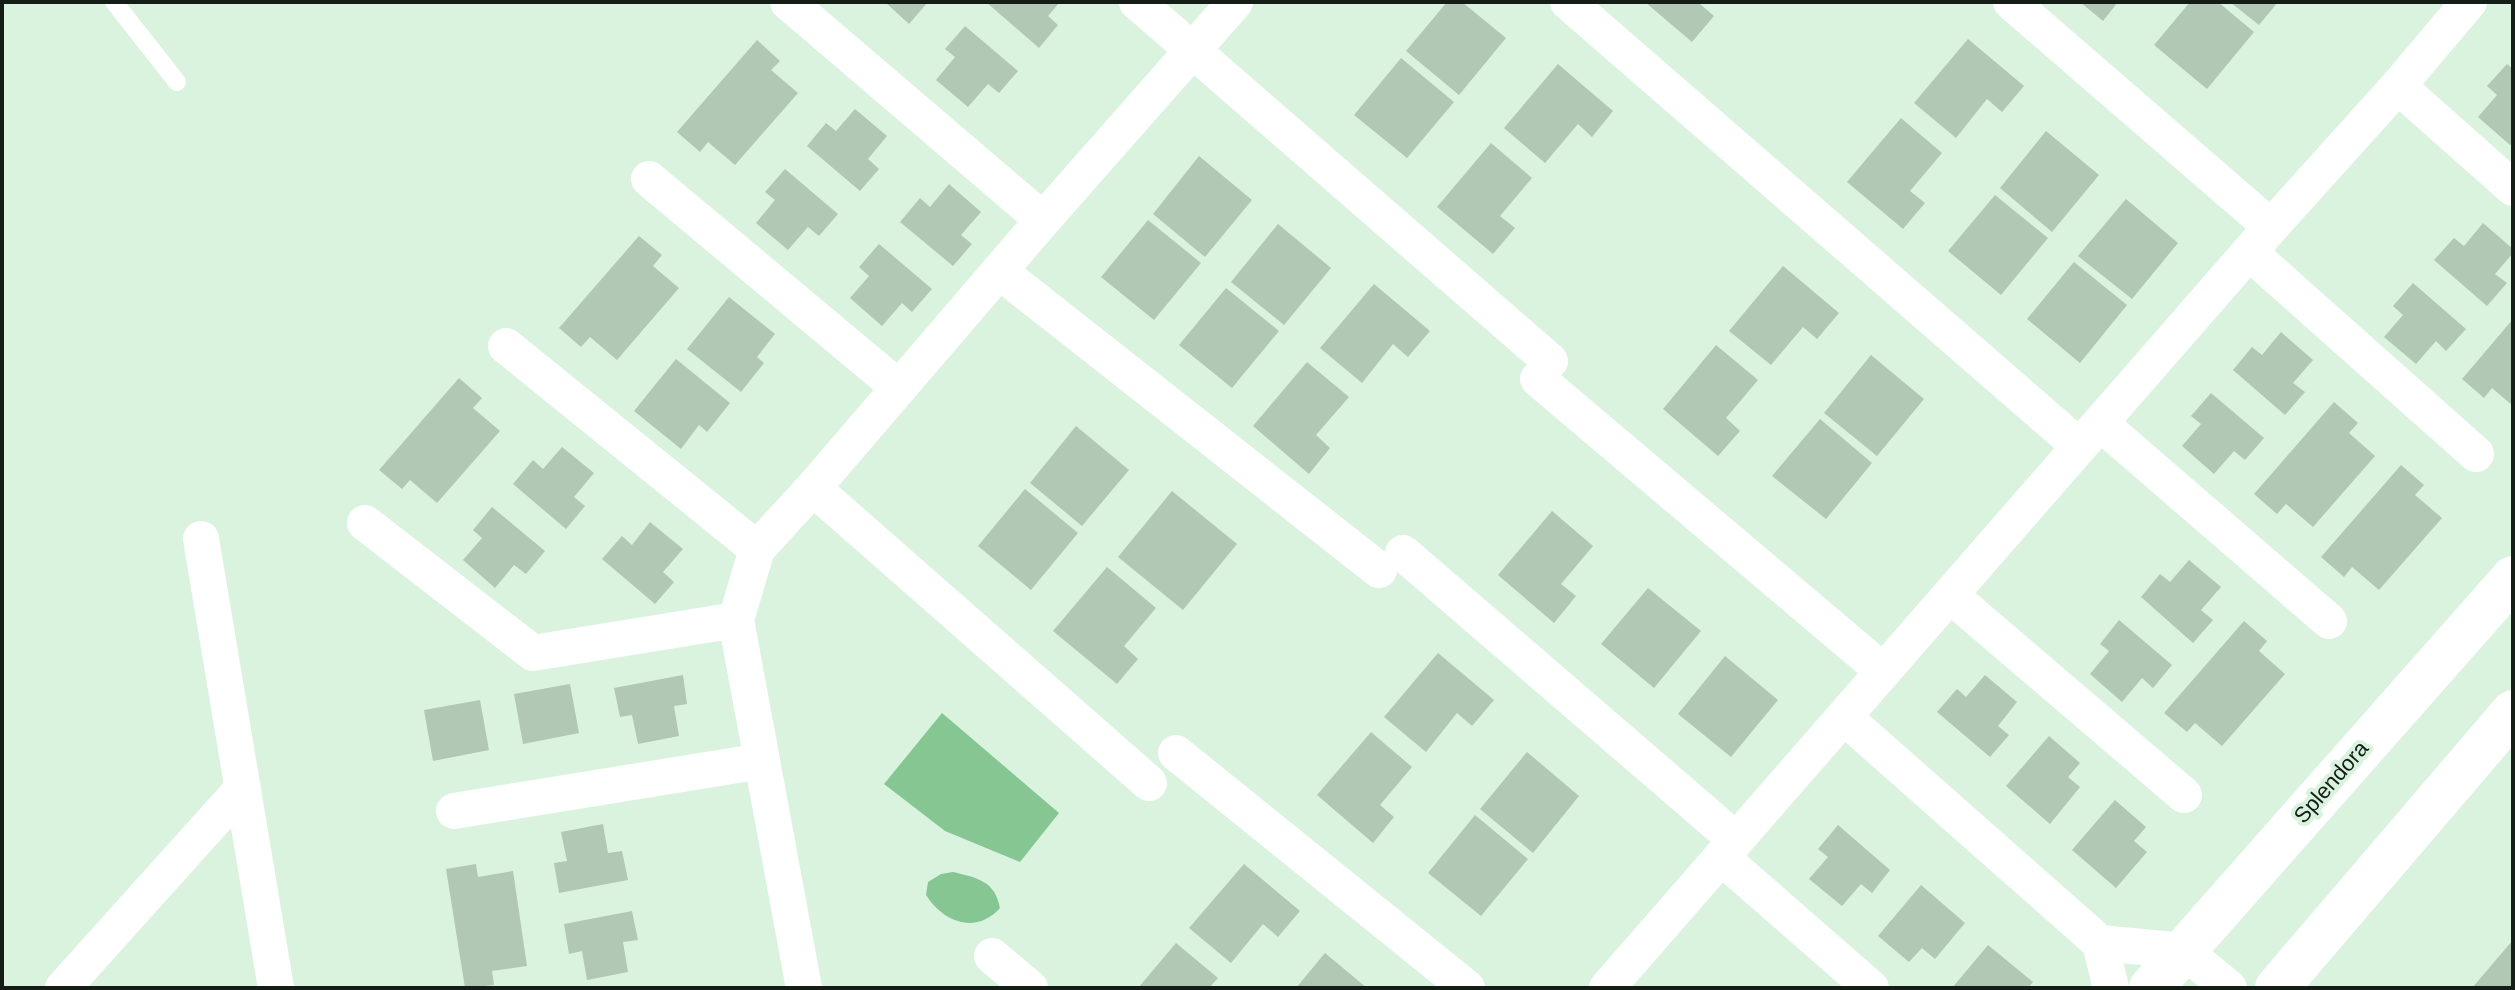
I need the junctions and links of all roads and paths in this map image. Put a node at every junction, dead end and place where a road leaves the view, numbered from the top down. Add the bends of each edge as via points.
1 (114, 2) edge
2 (788, 2) edge
3 (1137, 2) edge
4 (1235, 2) edge
5 (1568, 2) edge
6 (2011, 2) edge
7 (2453, 7) edge
8 (1193, 50) junction
9 (177, 82) dead end
10 (2398, 86) junction
11 (649, 179) dead end
12 (2513, 188) edge
13 (1043, 220) junction
14 (2260, 240) junction
15 (999, 271) junction
16 (506, 346) dead end
17 (898, 387) junction
18 (2090, 435) junction
19 (2476, 454) dead end
20 (813, 488) junction
21 (365, 523) dead end
22 (201, 539) dead end
23 (757, 549) junction
24 (2513, 578) edge
25 (1950, 595) junction
26 (736, 620) junction
27 (2329, 621) dead end
28 (1883, 671) junction
29 (2513, 712) edge
30 (1844, 717) junction
31 (1176, 753) dead end
32 (762, 761) junction
33 (1149, 783) dead end
34 (243, 788) junction
35 (2184, 795) dead end
36 (454, 811) dead end
37 (1728, 849) junction
38 (2100, 943) junction
39 (2184, 951) junction
40 (992, 956) dead end
41 (795, 987) edge
42 (63, 988) edge
43 (276, 988) edge
44 (1030, 988) edge
45 (1467, 988) edge
46 (1607, 988) edge
47 (1871, 988) edge
48 (2111, 988) edge
49 (2151, 988) edge
50 (2229, 988) edge
51 (2277, 988) edge

1 - 9 lane
2 - 13 street
3 - 8 street
4 - 8 street
5 - 18 street
6 - 14 street
7 - 10 street
8 - 13 street
8 - 28 street
10 - 12 street
10 - 14 street
11 - 17 street
13 - 15 street
14 - 18 street
14 - 19 street
15 - 17 street
15 - 37 street via 1391,562
16 - 23 street
17 - 20 street
18 - 25 street
18 - 27 street
20 - 23 street
20 - 33 street
21 - 26 street via 533,653
22 - 34 street
23 - 26 street
24 - 39 street, Splendora
25 - 28 street
25 - 35 street
26 - 32 street
28 - 30 street
29 - 51 street
30 - 37 street
30 - 38 street
31 - 45 street
32 - 36 street
32 - 41 street
34 - 42 street
34 - 43 street
37 - 46 street
37 - 47 street
38 - 39 street
38 - 48 street
39 - 49 street, Splendora
39 - 50 street
40 - 44 street

